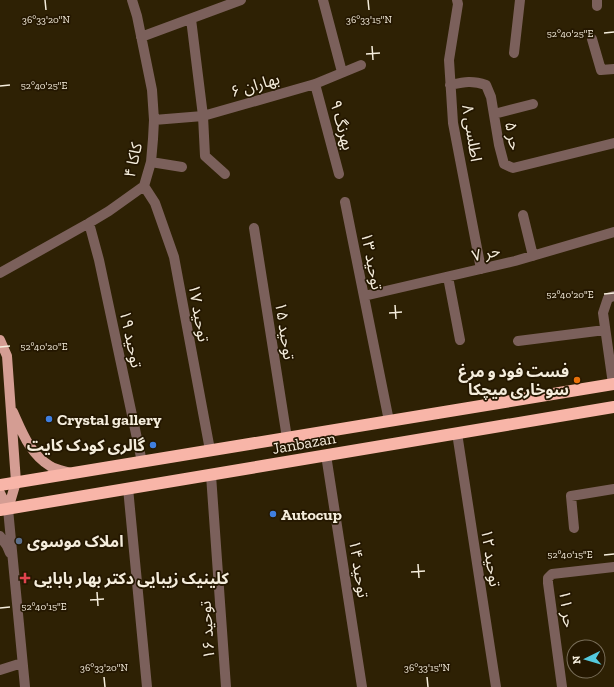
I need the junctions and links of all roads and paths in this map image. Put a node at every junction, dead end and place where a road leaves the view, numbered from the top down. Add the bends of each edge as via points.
1 (132, 0) edge
2 (242, 0) edge
3 (323, 0) edge
4 (458, 0) edge
5 (520, 0) edge
6 (191, 19) junction
7 (141, 37) junction
8 (592, 39) dead end
9 (514, 53) dead end
10 (361, 64) dead end
11 (614, 68) edge
12 (342, 72) junction
13 (315, 84) junction
14 (450, 85) junction
15 (533, 104) dead end
16 (494, 114) junction
17 (203, 116) junction
18 (154, 120) junction
19 (614, 143) edge
20 (152, 162) junction
21 (182, 167) dead end
22 (225, 174) dead end
23 (339, 174) dead end
24 (144, 186) junction
25 (345, 202) dead end
26 (523, 215) dead end
27 (89, 223) junction
28 (254, 228) dead end
29 (614, 232) edge
30 (533, 256) junction
31 (481, 269) junction
32 (0, 273) edge
33 (448, 277) junction
34 (364, 296) junction
35 (614, 296) edge
36 (605, 330) junction
37 (0, 340) edge
38 (460, 340) dead end
39 (518, 341) dead end
40 (613, 384) edge
41 (10, 406) junction
42 (614, 407) edge
43 (389, 421) junction
44 (457, 433) junction
45 (287, 438) junction
46 (210, 450) junction
47 (326, 455) junction
48 (142, 462) junction
49 (71, 473) junction
50 (210, 475) junction
51 (16, 482) junction
52 (0, 484) edge
53 (128, 488) junction
54 (614, 489) edge
55 (0, 493) edge
56 (4, 509) edge
57 (574, 528) dead end
58 (0, 536) edge
59 (13, 561) junction
60 (614, 567) edge
61 (22, 663) junction
62 (0, 670) edge
63 (25, 687) edge
64 (147, 687) edge
65 (226, 687) edge
66 (362, 687) edge
67 (496, 687) edge
68 (562, 687) edge

1 - 7 street, کاکا ۴
2 - 6 street
3 - 12 street
4 - 14 street, اطلسی ۸ via 448,60
5 - 9 street
6 - 7 street
6 - 17 street
7 - 18 street, کاکا ۴ via 152,90
8 - 11 street via 601,70
10 - 12 street, بهاران ۶
12 - 13 street, بهاران ۶
13 - 17 street, بهاران ۶
13 - 23 street, بهرنگ ۹
14 - 16 street, حر ۵ via 476,82 486,85
14 - 31 street, اطلسی ۸ via 453,123
15 - 16 street
16 - 19 street, حر ۵ via 504,164 513,168
17 - 18 street, بهاران ۶
17 - 22 street via 205,156
18 - 20 street, کاکا ۴
20 - 21 street
20 - 24 street, کاکا ۴
24 - 27 street, کاکا ۴
24 - 46 street, توحید ۱۷ via 155,203 174,257
25 - 34 street, توحید ۱۳
26 - 30 street
27 - 32 street, کاکا ۴
27 - 48 street, توحید ۱۹
28 - 45 street, توحید ۱۵
29 - 30 street, حر ۷
30 - 31 street, حر ۷
31 - 33 street, حر ۷
33 - 34 street, حر ۷
33 - 38 street
34 - 43 street, توحید ۱۳
35 - 36 street via 608,298 603,313
36 - 39 street
36 - 40 street
37 - 41 main road via 7,356
40 - 43 highway, Janbazan
41 - 49 main road via 25,439 38,457 51,467
41 - 51 main road
42 - 44 highway, Janbazan
43 - 45 highway, Janbazan
44 - 47 highway, Janbazan
44 - 67 street, توحید ۱۲
45 - 46 highway, Janbazan
46 - 48 highway, Janbazan
47 - 50 highway, Janbazan
47 - 66 street, توحید ۱۴
48 - 49 highway, Janbazan
49 - 51 highway, Janbazan
50 - 53 highway, Janbazan
50 - 65 street, توحید ۱۶
51 - 52 highway, Janbazan
51 - 56 main road
53 - 56 highway, Janbazan
53 - 64 street
54 - 57 street via 573,495 571,498
55 - 56 main road
56 - 59 street
58 - 59 street
59 - 61 street
60 - 68 street, حر ۱۱ via 552,574 548,578
61 - 62 street
61 - 63 street

